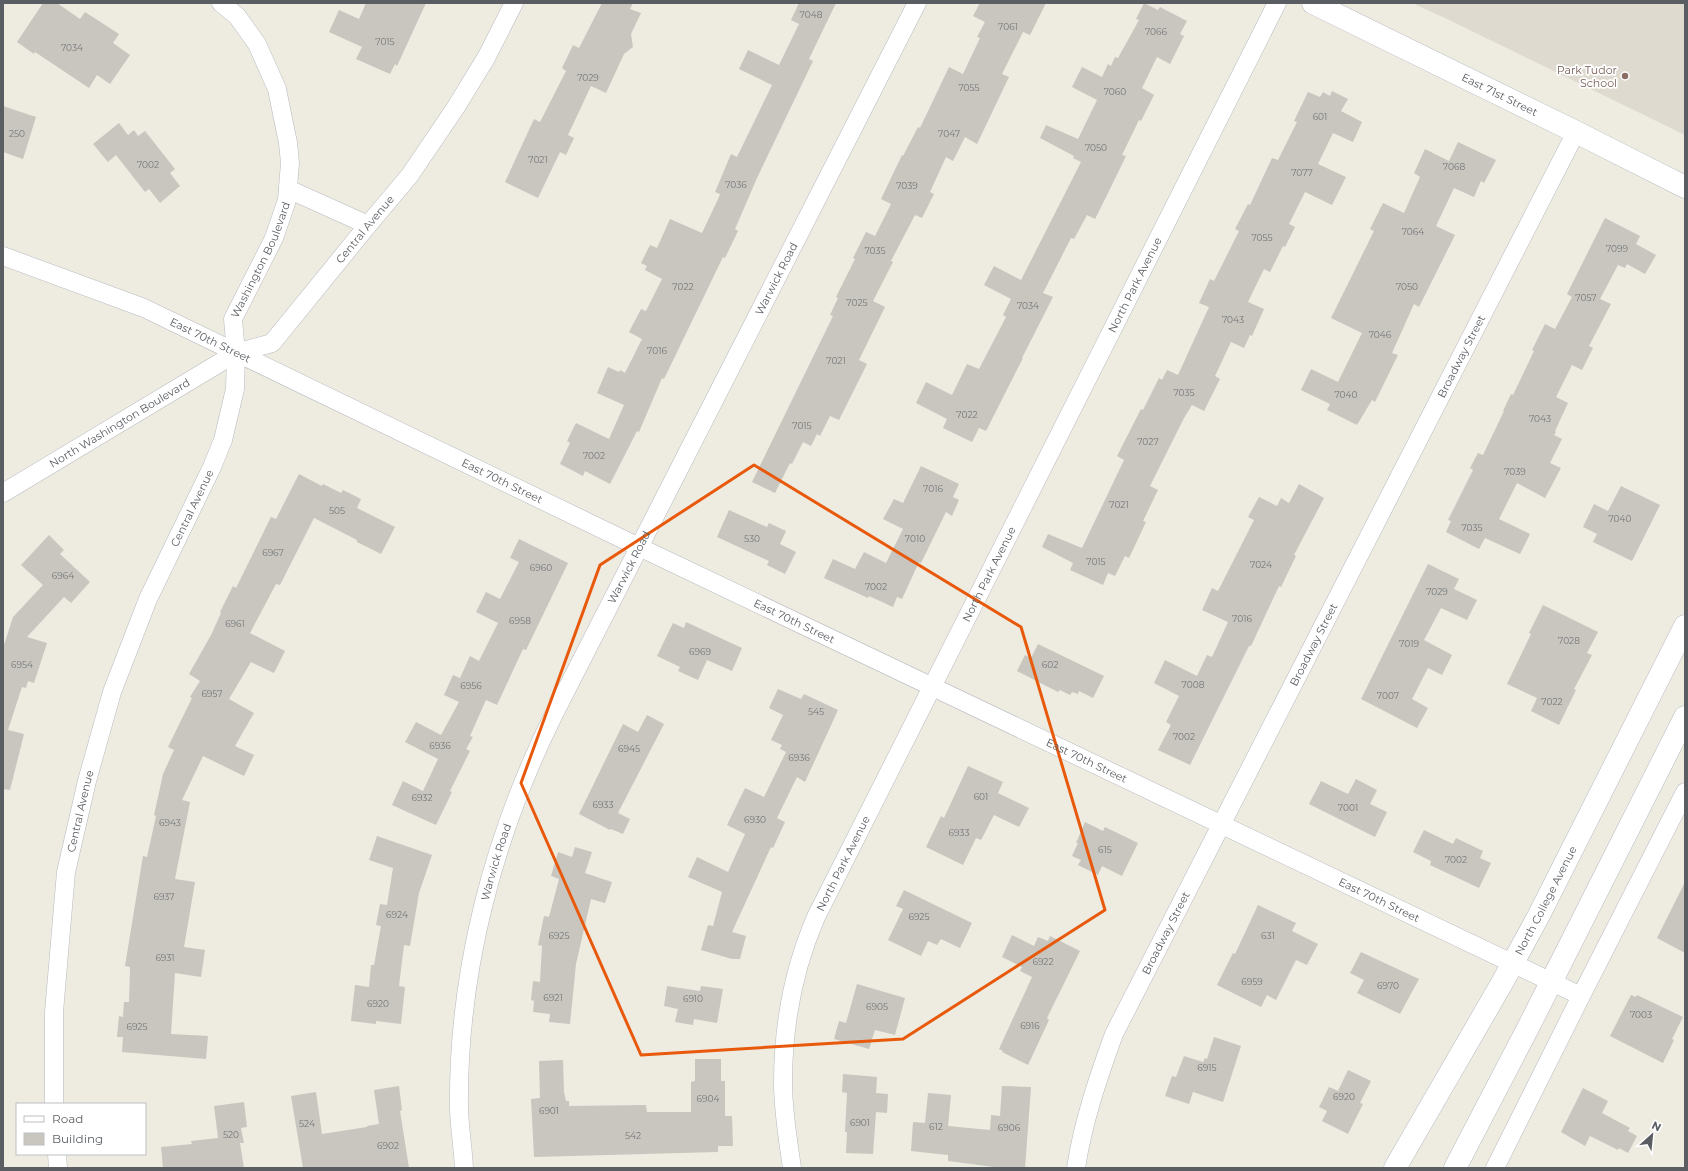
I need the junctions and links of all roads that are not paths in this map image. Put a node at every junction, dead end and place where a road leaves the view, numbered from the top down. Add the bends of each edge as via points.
1 (221, 3) edge
2 (514, 3) edge
3 (917, 3) edge
4 (1276, 3) edge
5 (1313, 3) edge
6 (1576, 132) junction
7 (1685, 187) edge
8 (288, 189) junction
9 (368, 225) junction
10 (3, 256) edge
11 (236, 353) junction
12 (3, 493) edge
13 (639, 547) junction
14 (1685, 626) edge
15 (931, 686) junction
16 (1685, 717) edge
17 (1685, 792) edge
18 (1222, 824) junction
19 (1513, 963) junction
20 (1552, 981) junction
21 (1581, 996) junction
22 (54, 1103) edge
23 (57, 1155) edge
24 (58, 1168) edge
25 (464, 1168) edge
26 (792, 1168) edge
27 (1076, 1168) edge
28 (1395, 1168) edge
29 (1455, 1168) edge
30 (1495, 1168) edge

1 - 8 street via 237,16 257,44 278,89 290,163
2 - 9 street, Central Avenue via 486,58 425,155
3 - 13 street, Warwick Road
4 - 15 street, North Park Avenue
5 - 6 main road, East 71st Street
6 - 7 main road, East 71st Street
6 - 18 street, Broadway Street
8 - 9 street
8 - 11 street, Washington Boulevard via 274,238 233,319
9 - 11 street, Central Avenue via 272,343
10 - 11 street, East 70th Street via 144,308
11 - 12 street, North Washington Boulevard
11 - 13 street, East 70th Street
11 - 22 street, Central Avenue via 235,388 223,440 148,599 129,647 99,735 76,827 66,872 57,963
13 - 15 street, East 70th Street
13 - 25 street, Warwick Road via 531,762 511,812 490,881 471,964 461,1049 459,1112
14 - 19 main road, North College Avenue
15 - 18 street, East 70th Street
15 - 26 street, North Park Avenue via 824,898 807,937 798,967 788,1008 783,1084
16 - 20 main road
17 - 21 street
18 - 19 street, East 70th Street
18 - 27 street, Broadway Street via 1114,1034 1093,1094
19 - 20 street, East 70th Street
19 - 28 main road, North College Avenue
20 - 21 street, East 70th Street
20 - 29 main road
21 - 30 street
23 - 24 street

